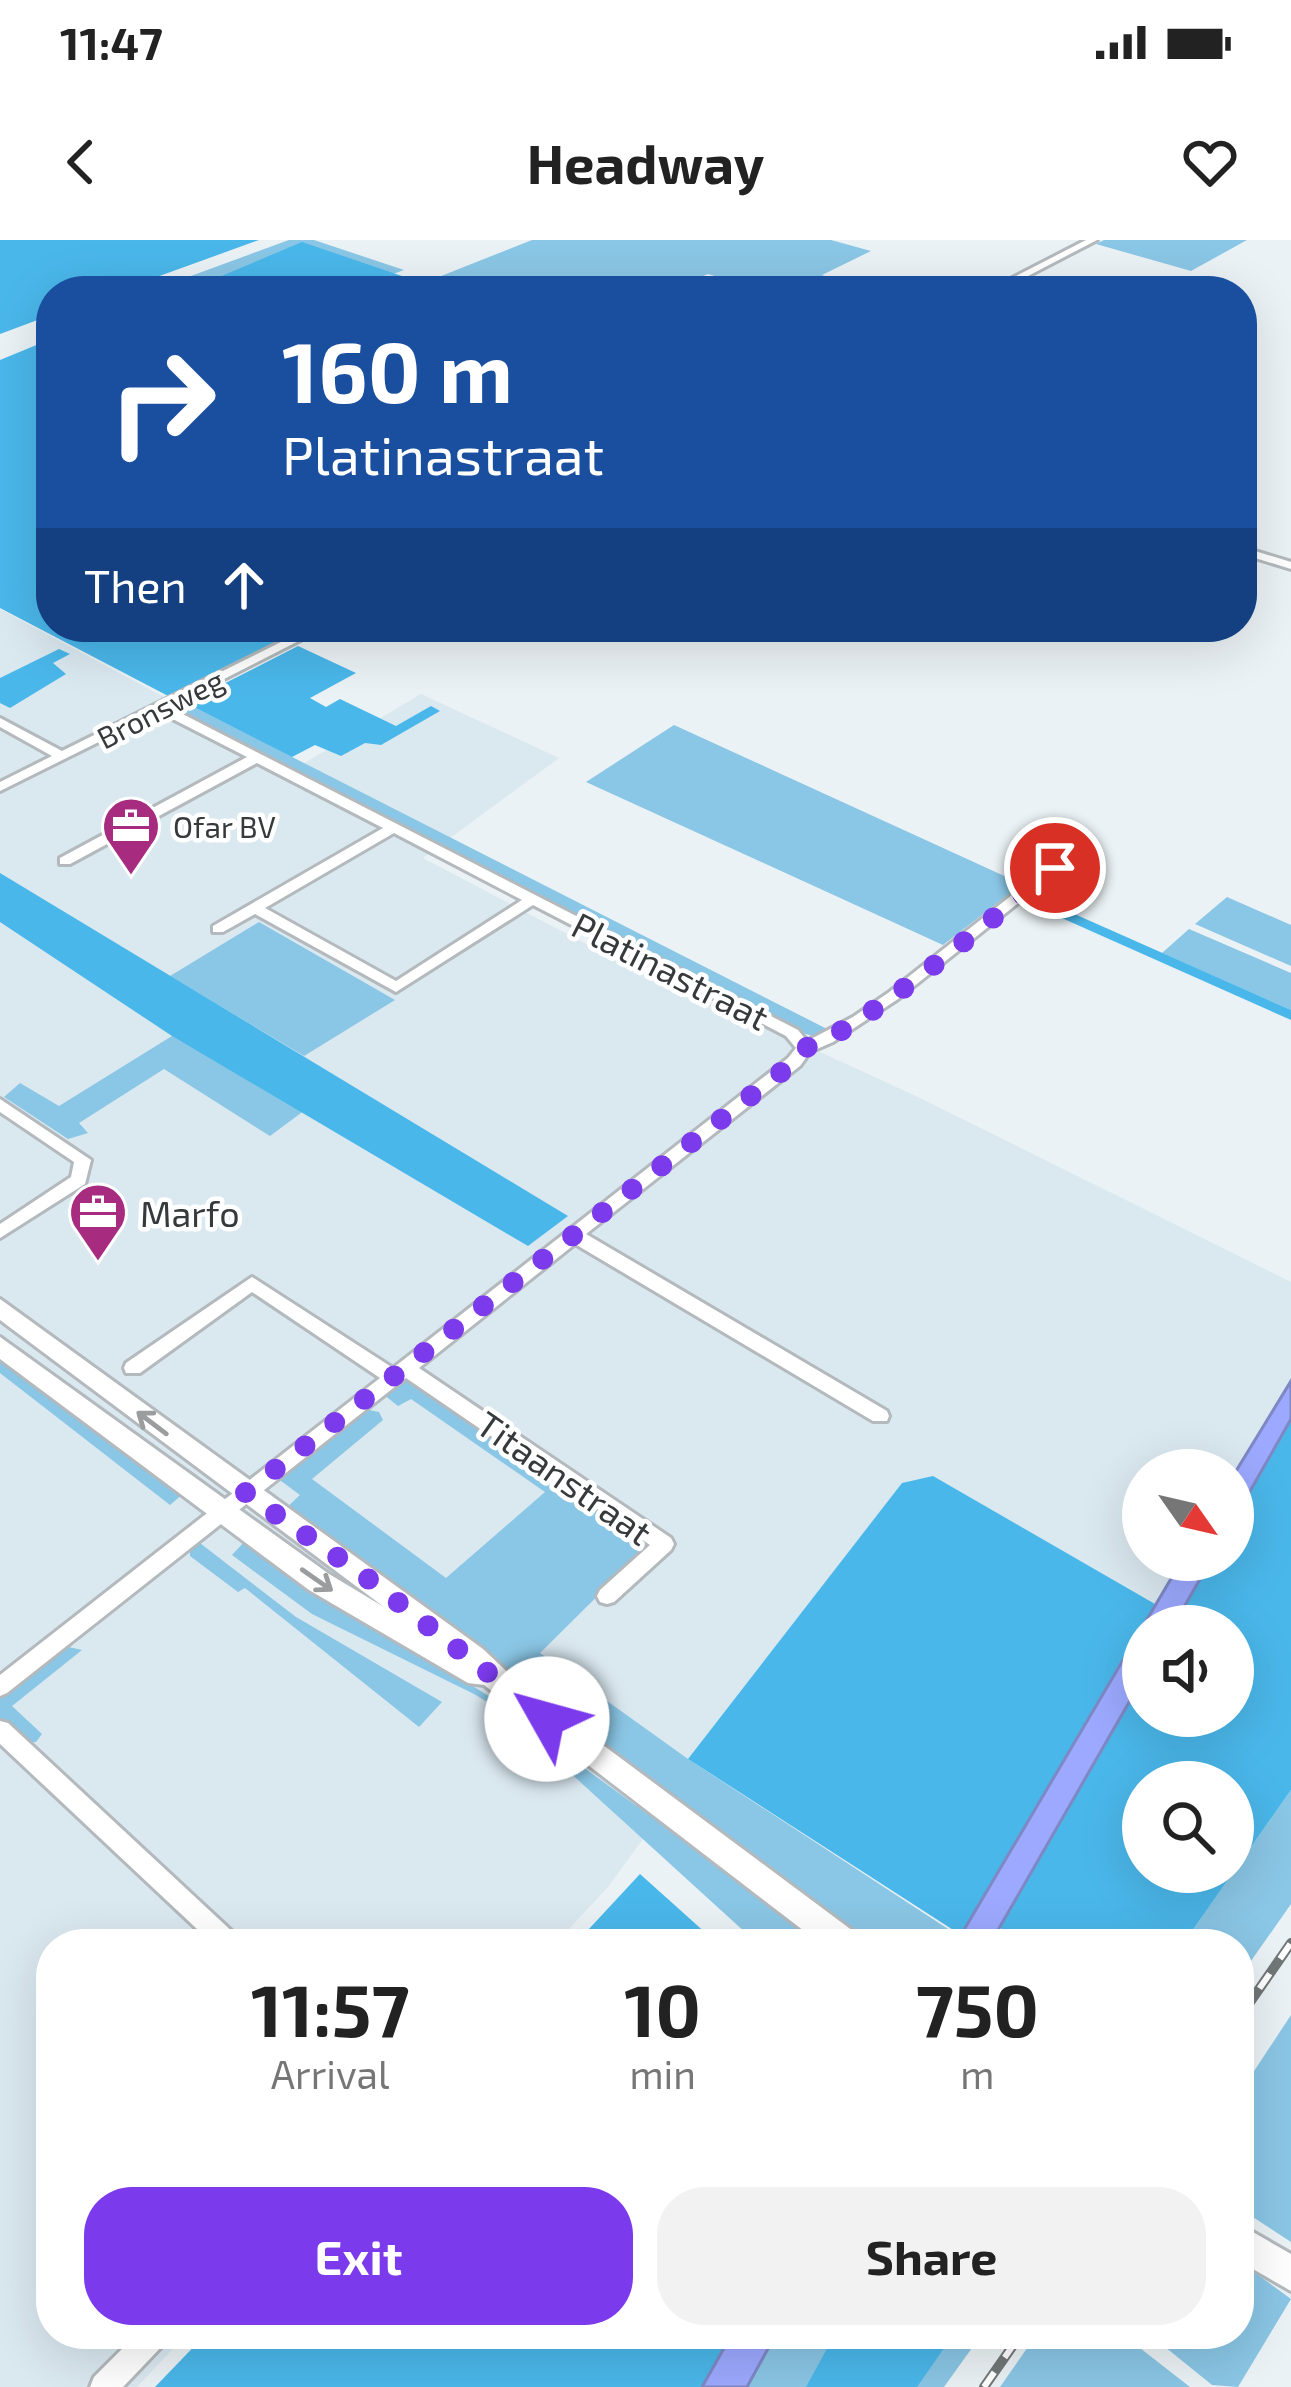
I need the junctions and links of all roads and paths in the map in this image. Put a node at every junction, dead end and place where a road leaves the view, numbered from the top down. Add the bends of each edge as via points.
1 (1094, 240) edge
2 (1022, 276) edge
3 (1257, 555) edge
4 (1291, 566) edge
5 (290, 642) edge
6 (160, 708) junction
7 (0, 722) edge
8 (62, 757) junction
9 (257, 757) junction
10 (0, 787) edge
11 (395, 827) junction
12 (64, 861) dead end
13 (1055, 868) dead end
14 (533, 899) junction
15 (254, 908) junction
16 (218, 929) dead end
17 (812, 1046) junction
18 (0, 1104) edge
19 (0, 1232) edge
20 (574, 1235) junction
21 (0, 1307) edge
22 (0, 1346) edge
23 (134, 1369) dead end
24 (398, 1371) junction
25 (880, 1416) dead end
26 (234, 1502) junction
27 (608, 1596) dead end
28 (0, 1687) edge
29 (0, 1730) edge
30 (213, 1929) edge
31 (825, 1929) edge
32 (1254, 2251) edge
33 (1291, 2274) edge
34 (141, 2349) edge
35 (104, 2387) edge

1 - 2 street
3 - 4 street
5 - 6 street, Bronsweg
6 - 8 street, Bronsweg
6 - 9 street, Platinastraat
7 - 8 street
8 - 10 street, Bronsweg
9 - 11 street, Platinastraat
9 - 12 street
11 - 14 street, Platinastraat
11 - 15 street
13 - 17 street
14 - 15 street, Platinastraat via 396,987
14 - 17 street, Platinastraat
15 - 16 street
17 - 20 street, Platinastraat
18 - 19 street via 83,1160 80,1180
20 - 24 street, Platinastraat
20 - 25 street
26 -> 21 main road
22 - 26 main road
23 - 24 street, Titaanstraat via 252,1283
24 - 26 street, Platinastraat
24 - 27 street, Titaanstraat via 664,1544
26 - 28 street, Platinastraat
26 - 31 main road via 380,1587
29 - 30 street
32 - 33 main road
34 - 35 street

